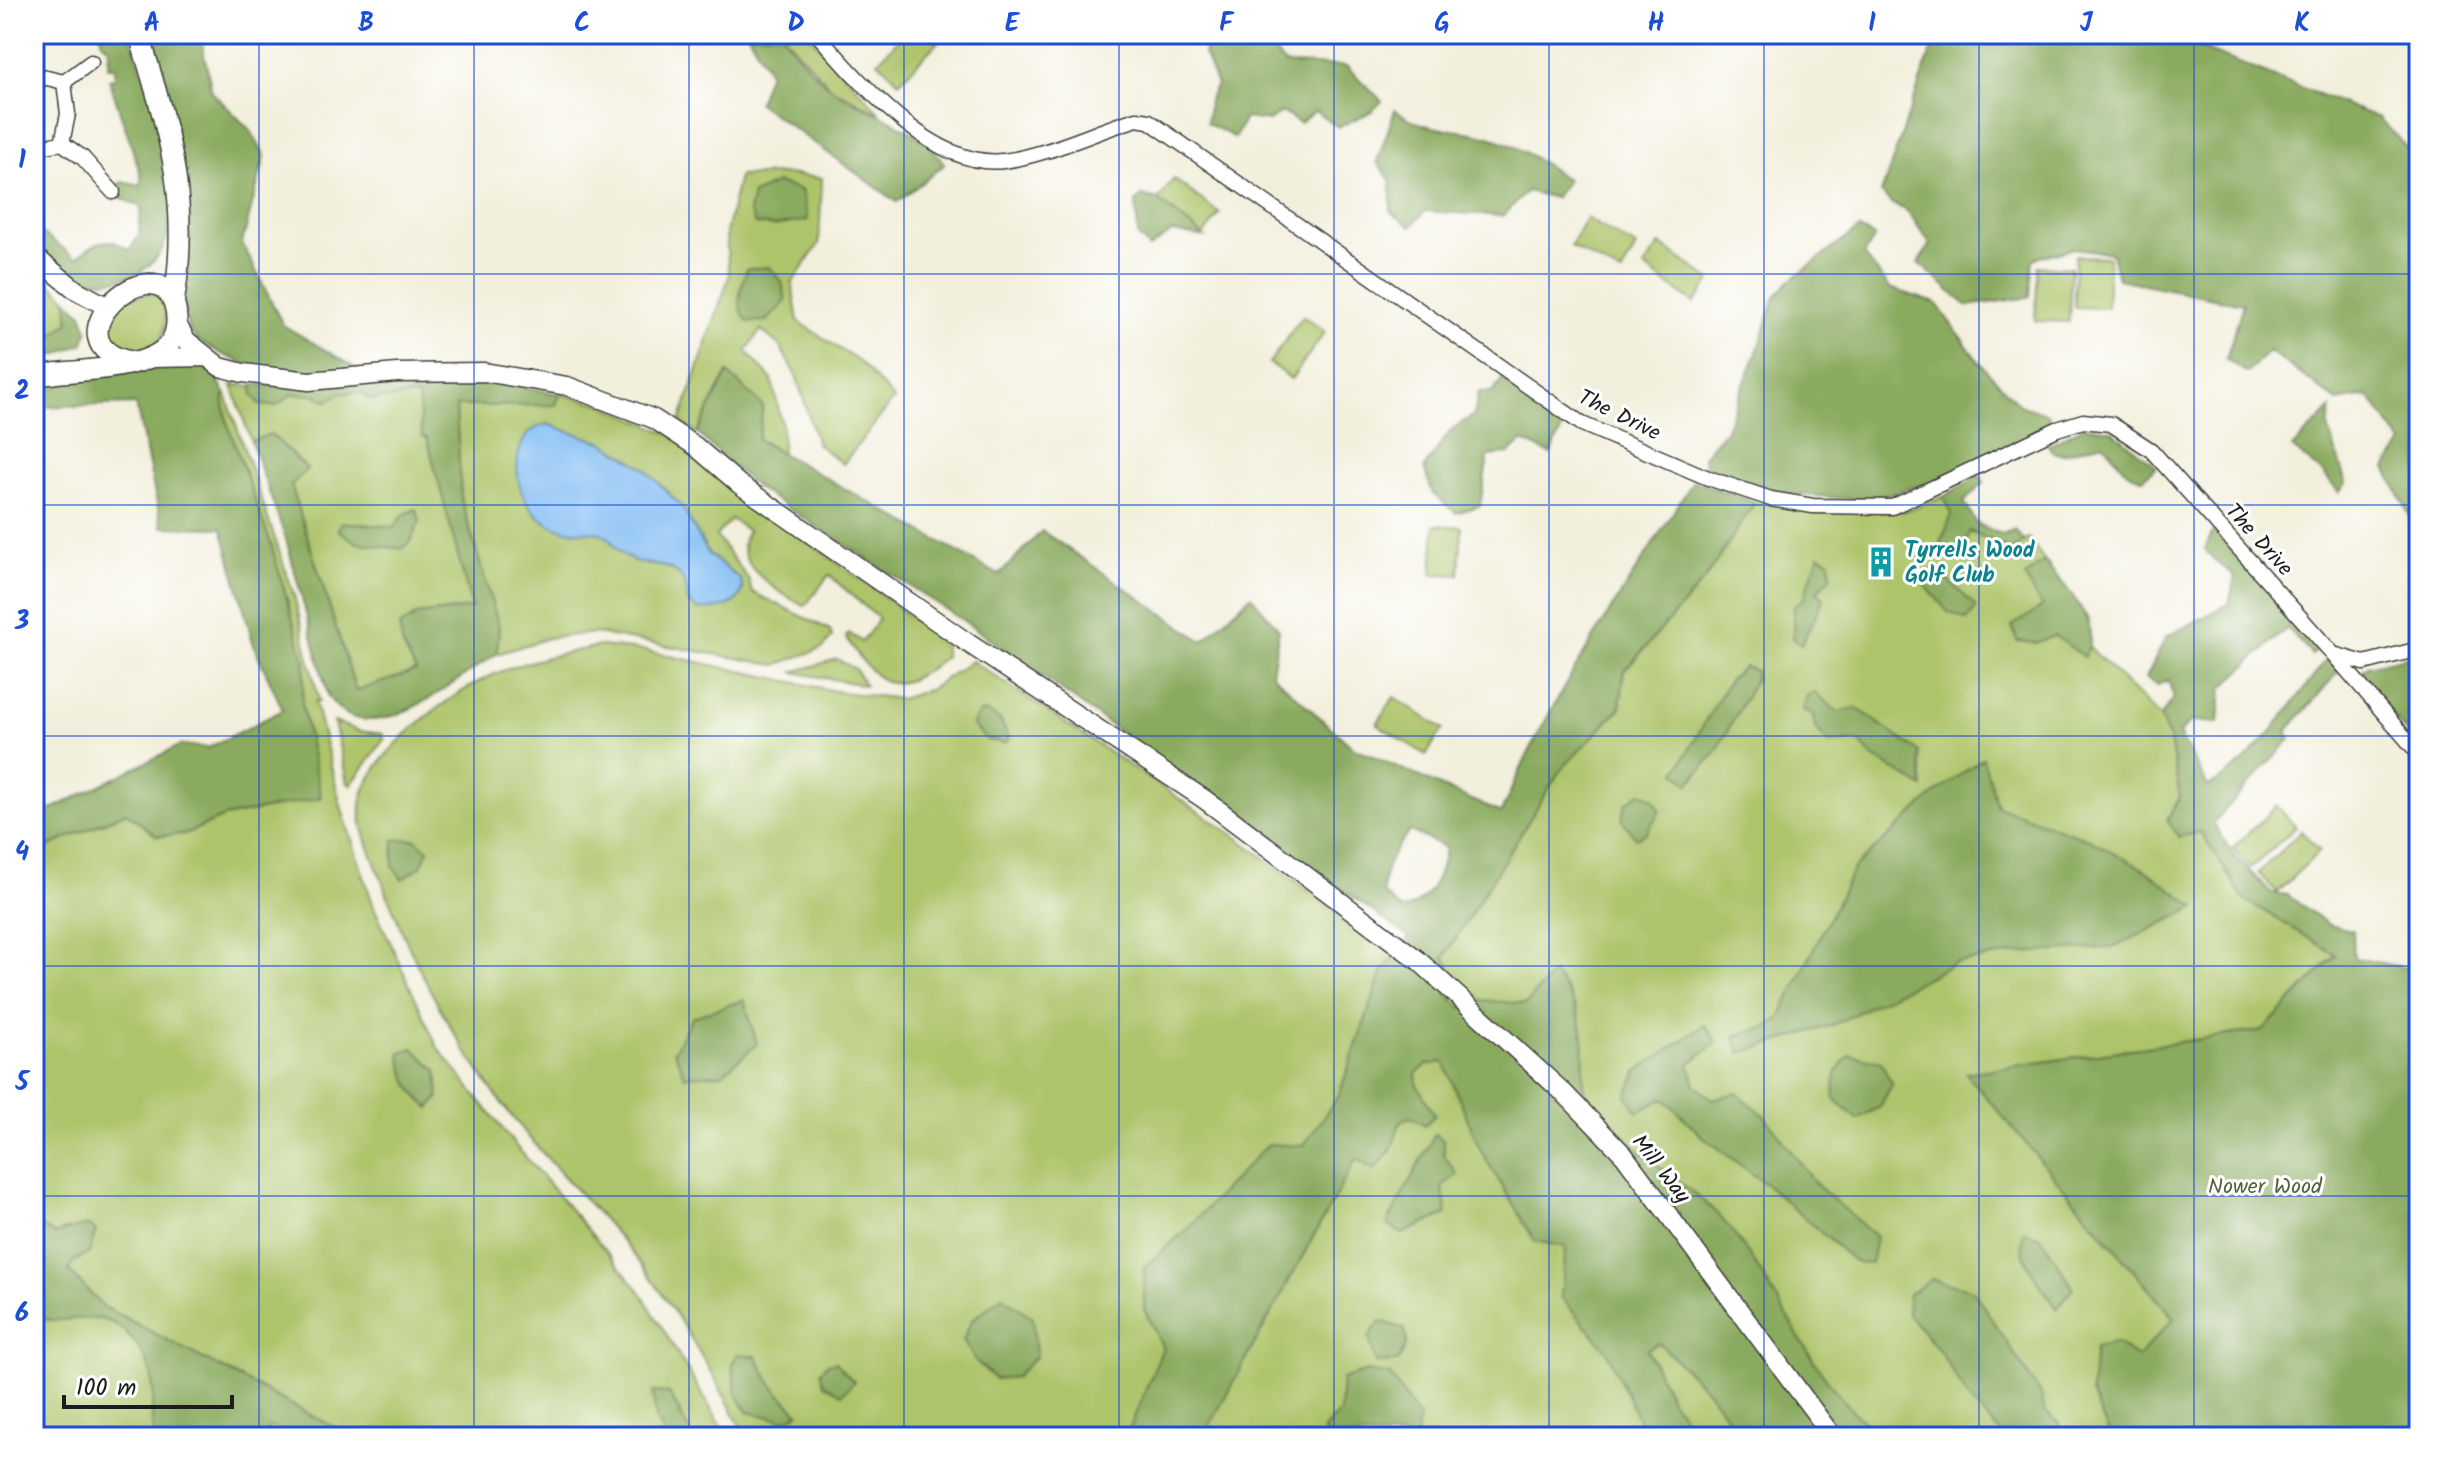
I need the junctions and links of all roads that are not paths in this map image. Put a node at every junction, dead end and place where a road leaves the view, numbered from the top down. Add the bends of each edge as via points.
1 (139, 34) edge
2 (817, 34) edge
3 (91, 62) dead end
4 (34, 75) edge
5 (64, 82) junction
6 (62, 143) junction
7 (34, 148) edge
8 (113, 192) dead end
9 (177, 245) junction
10 (34, 256) edge
11 (144, 285) junction
12 (174, 301) junction
13 (106, 306) junction
14 (177, 324) junction
15 (101, 343) junction
16 (207, 357) junction
17 (142, 360) junction
18 (42, 374) edge
19 (2419, 649) edge
20 (2333, 654) junction
21 (2419, 754) edge
22 (1833, 1437) edge

1 - 9 highway via 176,166 181,199
2 - 20 street, The Drive via 900,120 973,157 1021,158 1123,123 1149,121 1582,424 1771,499 1813,506 1892,507 2057,429 2083,421 2111,424 2151,450
3 - 5 street
4 - 5 street
5 - 6 street via 68,114
6 - 7 street
6 - 8 street
9 - 11 highway via 157,277
9 - 12 highway
10 - 13 main road
11 - 12 highway via 167,291
11 - 13 highway via 130,288
12 - 14 highway
13 - 15 highway via 98,333
14 - 16 main road via 186,340
14 - 17 highway via 164,351
15 - 17 highway via 110,355
15 - 18 highway via 92,353
16 - 17 main road
16 - 22 main road, Mill Way via 243,373 309,381 450,370 530,378 604,397 654,419 695,446 739,484 968,643 1204,799 1418,960 1624,1155
17 - 18 highway
19 - 20 street via 2364,663
20 - 21 street

